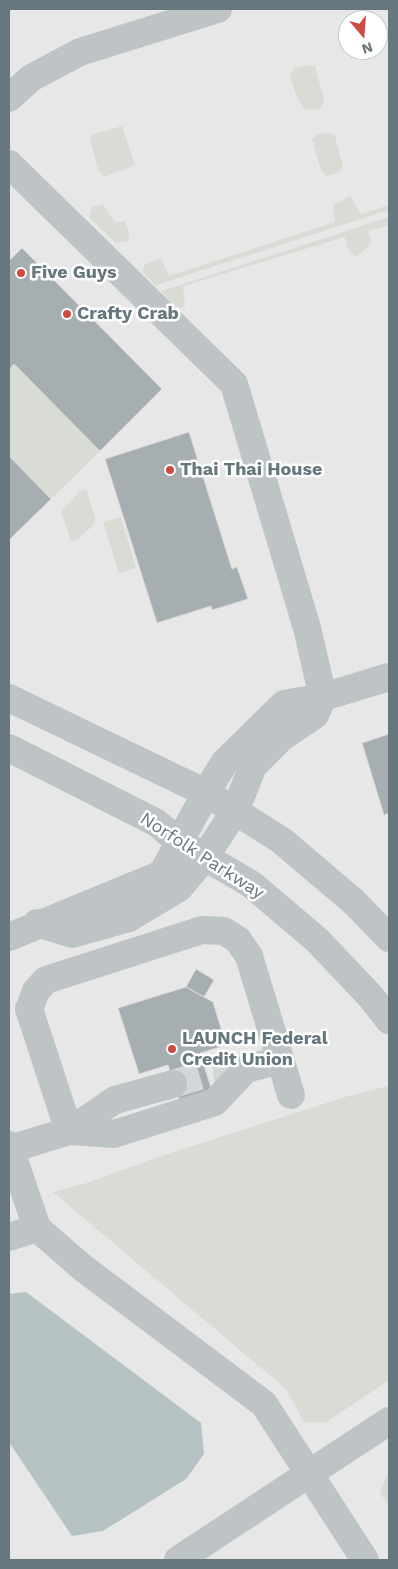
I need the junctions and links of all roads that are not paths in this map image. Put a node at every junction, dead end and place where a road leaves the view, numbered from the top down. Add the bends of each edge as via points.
1 (218, 9) edge
2 (9, 98) edge
3 (9, 164) edge
4 (389, 677) edge
5 (323, 697) junction
6 (9, 698) edge
7 (9, 748) edge
8 (206, 793) junction
9 (235, 811) junction
10 (179, 842) junction
11 (205, 857) junction
12 (37, 923) junction
13 (9, 937) edge
14 (389, 938) edge
15 (389, 1020) edge
16 (280, 1060) junction
17 (173, 1084) tunnel mouth
18 (291, 1095) dead end
19 (69, 1131) junction
20 (9, 1147) edge
21 (37, 1228) junction
22 (9, 1237) edge
23 (389, 1421) edge
24 (309, 1474) junction
25 (178, 1560) edge
26 (365, 1560) edge

1 - 2 street via 80,52 31,78
3 - 5 street via 234,384 307,628
4 - 5 street
5 - 8 street via 284,704 224,763
5 - 9 street via 315,715 281,738 253,766
6 - 8 street
7 - 10 street, Norfolk Parkway via 157,823
8 - 9 street
8 - 10 street
9 - 11 street
9 - 14 street via 281,840 354,902
10 - 11 street, Norfolk Parkway
10 - 12 street via 162,874 57,918
11 - 12 street via 179,888 129,918 72,934
11 - 15 street, Norfolk Parkway via 251,884 317,940
12 - 13 street
16 - 18 street
16 - 19 street via 246,1069 215,1102 114,1134
16 - 19 street via 249,956 238,940 224,931 202,930 46,980 36,991 29,1009
17 - 19 street via 115,1100
19 - 20 street
20 - 21 street
21 - 22 street
21 - 24 street via 83,1268 264,1404
23 - 24 street
24 - 25 street
24 - 26 street

